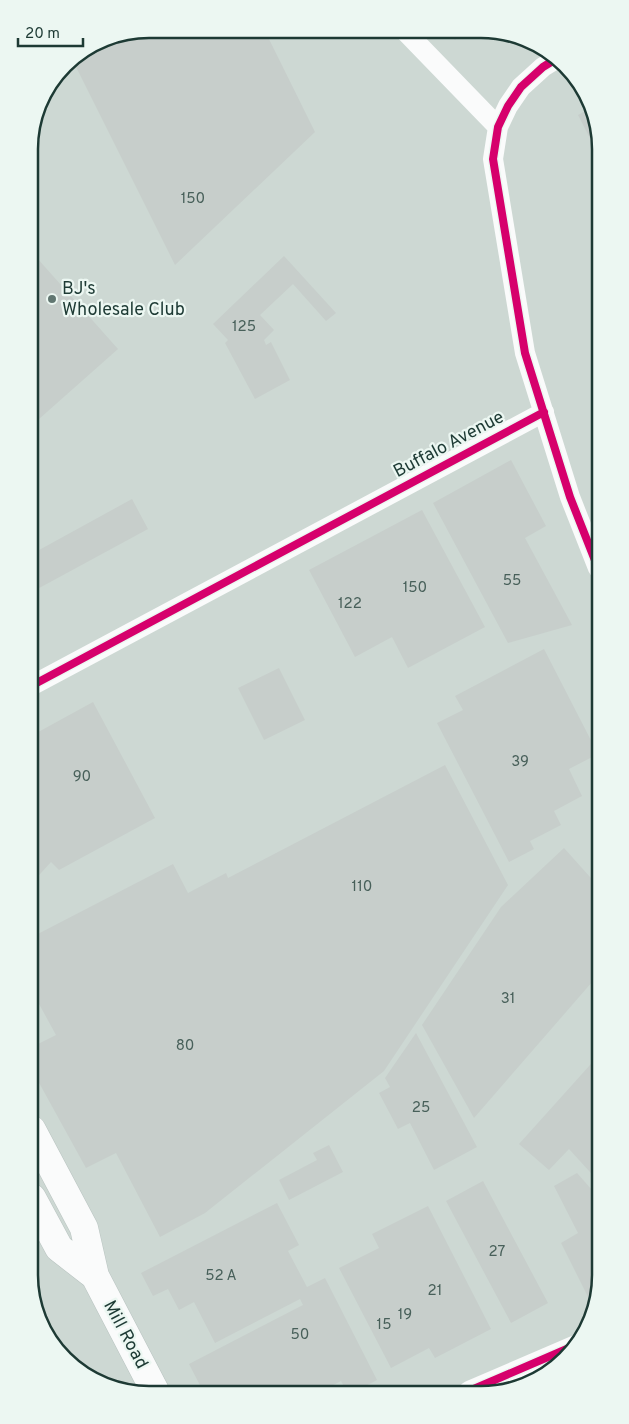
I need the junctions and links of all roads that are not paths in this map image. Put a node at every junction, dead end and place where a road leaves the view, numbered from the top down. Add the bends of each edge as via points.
1 (412, 38) edge
2 (551, 62) edge
3 (498, 127) junction
4 (544, 412) junction
5 (592, 552) edge
6 (38, 682) edge
7 (38, 1141) edge
8 (38, 1210) edge
9 (95, 1276) junction
10 (562, 1351) edge
11 (152, 1386) edge
12 (481, 1386) edge

1 - 3 street
2 - 3 street via 521,87
3 - 4 street via 493,159 525,353
4 - 5 street via 570,497
4 - 6 street, Buffalo Avenue
7 - 9 main road, Mill Road via 84,1228
8 - 9 main road, Mill Road via 58,1248
9 - 11 main road, Mill Road
10 - 12 street

